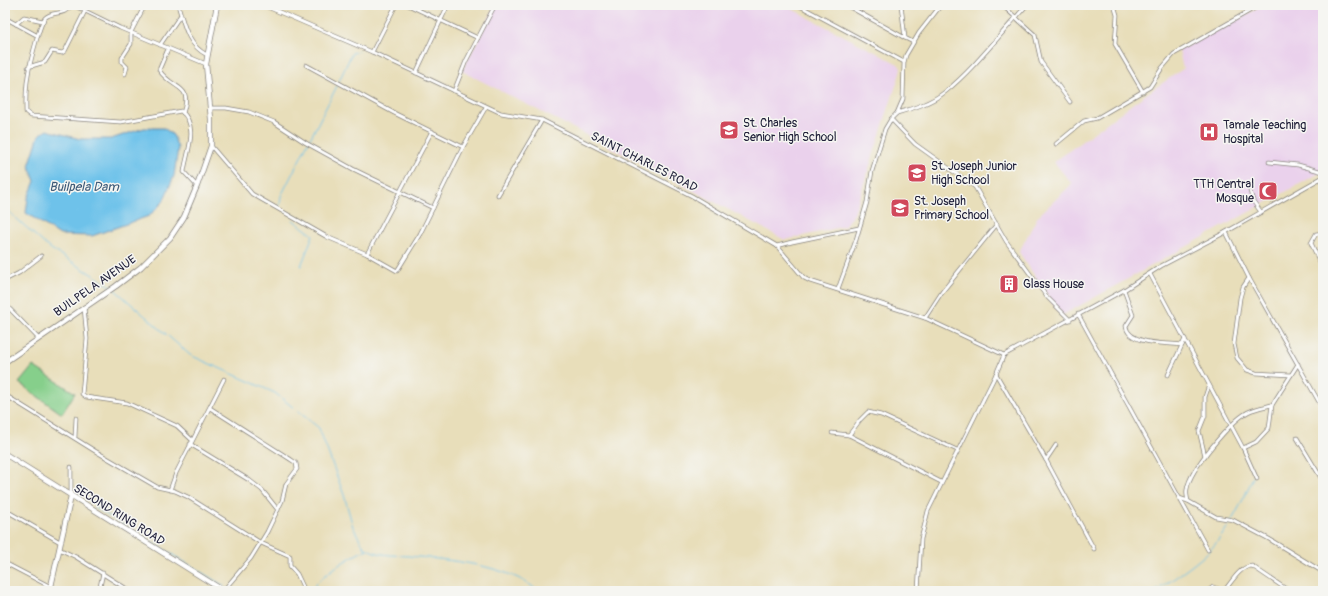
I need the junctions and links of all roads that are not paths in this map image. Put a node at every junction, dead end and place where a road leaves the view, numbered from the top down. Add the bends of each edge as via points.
1 (7, 5) edge
2 (73, 5) edge
3 (145, 5) edge
4 (178, 5) edge
5 (217, 5) edge
6 (263, 5) edge
7 (396, 5) edge
8 (408, 5) edge
9 (448, 5) edge
10 (495, 5) edge
11 (798, 5) edge
12 (846, 5) edge
13 (901, 5) edge
14 (941, 5) edge
15 (1002, 5) edge
16 (1027, 5) edge
17 (1114, 5) edge
18 (1260, 5) edge
19 (269, 6) edge
20 (5, 8) edge
21 (85, 11) junction
22 (180, 16) junction
23 (1016, 17) junction
24 (5, 18) edge
25 (440, 20) junction
26 (43, 21) junction
27 (16, 24) junction
28 (131, 32) junction
29 (38, 36) junction
30 (478, 38) junction
31 (905, 38) junction
32 (913, 42) junction
33 (160, 45) junction
34 (168, 49) junction
35 (372, 52) junction
36 (207, 55) junction
37 (904, 62) junction
38 (206, 64) junction
39 (306, 65) dead end
40 (28, 67) junction
41 (416, 73) junction
42 (125, 74) dead end
43 (454, 91) junction
44 (1142, 92) junction
45 (1070, 102) dead end
46 (486, 106) junction
47 (210, 108) junction
48 (183, 113) junction
49 (897, 113) junction
50 (891, 118) junction
51 (542, 120) junction
52 (432, 131) junction
53 (1056, 144) dead end
54 (211, 146) junction
55 (463, 147) junction
56 (1269, 162) dead end
57 (1323, 172) edge
58 (1323, 177) edge
59 (197, 186) junction
60 (1250, 191) dead end
61 (400, 192) junction
62 (498, 195) dead end
63 (433, 208) junction
64 (1261, 212) junction
65 (997, 224) junction
66 (859, 228) junction
67 (1226, 232) junction
68 (1323, 233) edge
69 (777, 246) junction
70 (367, 254) junction
71 (41, 256) dead end
72 (1323, 269) edge
73 (1150, 274) junction
74 (1249, 278) junction
75 (5, 280) edge
76 (838, 289) junction
77 (1124, 290) junction
78 (5, 304) edge
79 (84, 307) junction
80 (1078, 314) junction
81 (925, 318) junction
82 (1070, 320) junction
83 (38, 338) junction
84 (1185, 339) junction
85 (1182, 345) junction
86 (1004, 355) junction
87 (5, 362) edge
88 (1298, 364) junction
89 (996, 374) junction
90 (1168, 375) dead end
91 (1291, 375) junction
92 (224, 379) dead end
93 (1209, 385) junction
94 (5, 395) edge
95 (1272, 405) junction
96 (210, 408) junction
97 (1323, 409) edge
98 (76, 418) dead end
99 (1231, 426) junction
100 (832, 433) dead end
101 (849, 435) junction
102 (75, 437) junction
103 (1297, 438) dead end
104 (192, 440) junction
105 (190, 444) junction
106 (1056, 445) dead end
107 (1243, 448) junction
108 (956, 450) junction
109 (5, 454) edge
110 (1205, 456) junction
111 (1046, 460) junction
112 (71, 467) dead end
113 (1257, 479) dead end
114 (1323, 481) edge
115 (941, 482) junction
116 (170, 490) junction
117 (71, 496) junction
118 (1179, 498) junction
119 (1188, 501) junction
120 (5, 510) edge
121 (278, 510) junction
122 (60, 542) junction
123 (261, 543) junction
124 (59, 549) junction
125 (1094, 549) dead end
126 (1208, 550) dead end
127 (5, 564) edge
128 (1323, 572) edge
129 (103, 573) junction
130 (50, 589) edge
131 (99, 591) edge
132 (130, 591) edge
133 (223, 591) edge
134 (305, 591) edge
135 (918, 591) edge
136 (1208, 591) edge
137 (1224, 591) edge
138 (1289, 591) edge

1 - 20 street
2 - 21 street
2 - 26 street via 67,11 50,15
3 - 28 street
4 - 22 street
5 - 36 street, BUILPELA AVENUE
6 - 19 street, SAINT CHARLES ROAD
7 - 35 street
8 - 25 street
9 - 25 street
10 - 30 street
11 - 37 street
12 - 31 street
13 - 31 street
14 - 32 street
15 - 23 street
16 - 23 street
17 - 44 street via 1117,15 1115,44
18 - 44 street via 1174,54 1150,87
19 - 35 street, SAINT CHARLES ROAD
21 - 28 street
21 - 40 street via 65,51 52,51 45,62
22 - 33 street
22 - 36 street via 191,42
23 - 45 street via 1035,35 1041,62
23 - 49 street via 944,93 920,106
24 - 27 street
25 - 30 street
25 - 41 street
26 - 27 street via 24,17
26 - 29 street
27 - 29 street
28 - 33 street
28 - 42 street via 131,44 122,60 126,67
29 - 40 street
30 - 43 street
31 - 32 street
32 - 37 street
33 - 34 street
34 - 38 street
34 - 48 street via 159,69 166,79 187,96
35 - 41 street, SAINT CHARLES ROAD
36 - 38 street, BUILPELA AVENUE
37 - 49 street via 904,91
38 - 47 street, BUILPELA AVENUE
39 - 52 street
40 - 48 street via 26,112 31,116 121,122 176,110
41 - 43 street, SAINT CHARLES ROAD
43 - 46 street, SAINT CHARLES ROAD
44 - 53 street via 1094,120 1084,121
46 - 51 street, SAINT CHARLES ROAD via 501,113
46 - 55 street
47 - 54 street, BUILPELA AVENUE
47 - 61 street via 249,112 274,122 307,144
48 - 59 street via 190,128 191,143 184,172
49 - 50 street
50 - 65 street via 915,144 975,187
50 - 66 street via 872,170 867,202
51 - 62 street
51 - 69 street, SAINT CHARLES ROAD via 692,196
52 - 55 street
52 - 61 street
54 - 59 street, BUILPELA AVENUE
54 - 70 street via 252,194 328,238
55 - 63 street
56 - 57 street
58 - 64 street
59 - 79 street, BUILPELA AVENUE via 184,217 174,232 141,267
60 - 64 street
61 - 63 street
61 - 70 street
63 - 70 street via 399,270
64 - 67 street
65 - 81 street via 942,292
65 - 82 street via 1048,297
66 - 69 street
66 - 76 street
67 - 73 street
67 - 74 street
68 - 72 street via 1316,234 1311,243
69 - 76 street, SAINT CHARLES ROAD via 804,278
71 - 75 street
73 - 77 street
73 - 84 street
74 - 88 street
74 - 91 street via 1240,298 1234,344 1237,358 1247,370 1256,373
76 - 81 street, SAINT CHARLES ROAD
77 - 80 street
77 - 85 street via 1133,315 1126,326 1126,331 1143,341
78 - 83 street
79 - 83 street, BUILPELA AVENUE
79 - 104 street via 87,339 82,394 86,397 127,403 177,426
80 - 82 street
80 - 118 street
81 - 86 street, SAINT CHARLES ROAD
82 - 86 street
83 - 87 street, BUILPELA AVENUE
84 - 85 street
84 - 93 street
85 - 90 street
86 - 89 street
88 - 91 street
88 - 97 street
89 - 108 street
89 - 111 street
91 - 95 street
92 - 96 street
93 - 99 street
93 - 110 street via 1205,397 1205,416 1199,431
94 - 102 street
95 - 99 street via 1248,412
95 - 107 street via 1269,428 1256,442
96 - 104 street
96 - 121 street via 296,464 297,469 286,484
98 - 102 street
99 - 107 street
99 - 110 street
100 - 101 street
101 - 108 street via 868,412 881,415
101 - 115 street
102 - 116 street via 157,487
103 - 114 street
104 - 105 street
105 - 116 street
105 - 121 street via 250,480
106 - 111 street
107 - 113 street
108 - 115 street
109 - 117 street, SECOND RING ROAD
110 - 119 street via 1188,484
111 - 125 street
112 - 117 street
115 - 135 street via 928,511 921,539
116 - 123 street via 204,506
117 - 122 street
117 - 133 street, SECOND RING ROAD
118 - 119 street
118 - 126 street
119 - 128 street via 1216,517 1231,520 1269,538
120 - 122 street
121 - 123 street
122 - 124 street
123 - 133 street
123 - 134 street via 290,556 290,566
124 - 129 street
124 - 130 street
127 - 130 street
129 - 131 street
129 - 132 street
136 - 137 street via 1213,587
137 - 138 street via 1248,566 1252,566

